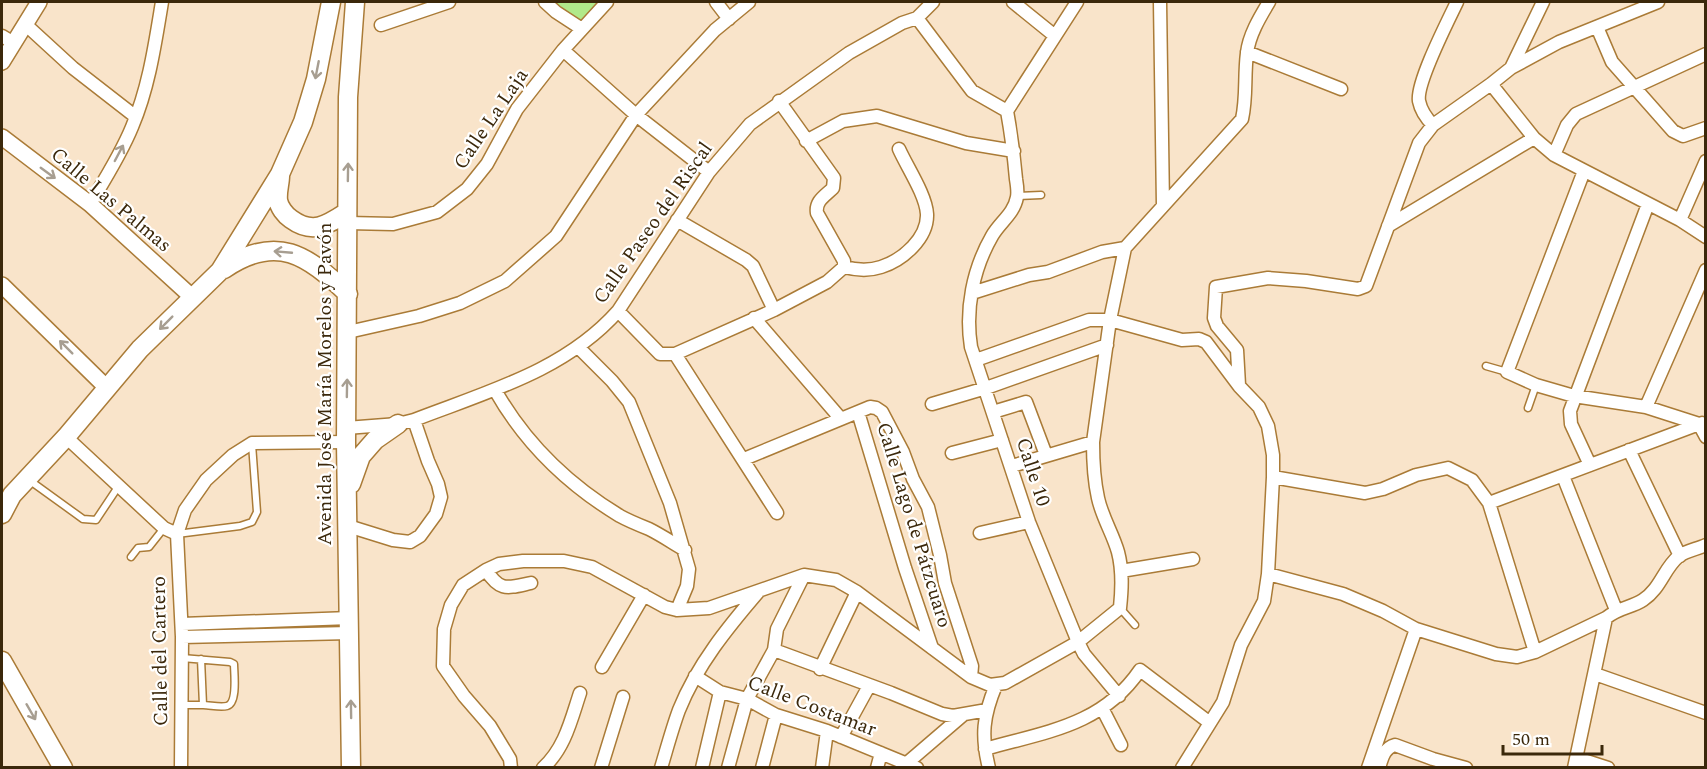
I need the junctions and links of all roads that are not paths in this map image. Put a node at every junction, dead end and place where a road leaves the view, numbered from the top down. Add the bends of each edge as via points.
1 (39, 2) edge
2 (162, 2) edge
3 (356, 2) edge
4 (448, 2) edge
5 (545, 2) edge
6 (607, 2) edge
7 (716, 2) edge
8 (749, 2) edge
9 (933, 2) edge
10 (1013, 2) edge
11 (1077, 2) edge
12 (1160, 2) edge
13 (1269, 2) edge
14 (1457, 2) edge
15 (1543, 2) edge
16 (1658, 2) edge
17 (330, 7) edge
18 (916, 18) junction
19 (729, 19) junction
20 (25, 24) junction
21 (381, 25) dead end
22 (1598, 27) junction
23 (582, 29) junction
24 (1055, 36) junction
25 (7, 39) edge
26 (562, 50) junction
27 (1247, 52) junction
28 (1706, 54) edge
29 (2, 62) edge
30 (1511, 68) junction
31 (1491, 84) junction
32 (1341, 88) dead end
33 (1634, 89) junction
34 (779, 101) junction
35 (1007, 111) junction
36 (636, 115) junction
37 (136, 117) junction
38 (1433, 125) junction
39 (1706, 128) edge
40 (2, 138) edge
41 (1534, 138) junction
42 (806, 141) junction
43 (899, 149) dead end
44 (1014, 152) junction
45 (1554, 155) junction
46 (1706, 160) edge
47 (1584, 171) junction
48 (709, 172) junction
49 (280, 174) junction
50 (1041, 195) dead end
51 (1018, 196) junction
52 (90, 204) junction
53 (1648, 204) junction
54 (1163, 206) junction
55 (348, 217) junction
56 (676, 220) junction
57 (1680, 220) junction
58 (1388, 226) junction
59 (1706, 237) edge
60 (1125, 248) junction
61 (844, 267) junction
62 (1706, 270) edge
63 (220, 271) junction
64 (972, 292) junction
65 (5, 293) edge
66 (348, 294) junction
67 (192, 297) junction
68 (774, 310) junction
69 (618, 311) junction
70 (754, 318) junction
71 (1110, 320) junction
72 (348, 332) junction
73 (1107, 345) junction
74 (579, 348) junction
75 (675, 354) junction
76 (976, 360) junction
77 (1486, 366) dead end
78 (1507, 372) junction
79 (1536, 385) junction
80 (1239, 386) junction
81 (107, 388) junction
82 (986, 388) junction
83 (495, 390) junction
84 (1574, 396) junction
85 (932, 404) dead end
86 (1646, 407) junction
87 (1528, 408) dead end
88 (858, 412) junction
89 (993, 412) junction
90 (841, 419) junction
91 (406, 422) junction
92 (1702, 423) edge
93 (346, 435) junction
94 (66, 437) junction
95 (1706, 437) edge
96 (1002, 440) junction
97 (1093, 442) junction
98 (252, 443) junction
99 (1629, 450) junction
100 (952, 453) dead end
101 (1046, 455) junction
102 (744, 459) junction
103 (1590, 465) junction
104 (1012, 466) junction
105 (1563, 476) junction
106 (1273, 477) junction
107 (27, 478) junction
108 (118, 487) junction
109 (346, 497) junction
110 (7, 499) edge
111 (1489, 503) junction
112 (777, 513) dead end
113 (2, 514) edge
114 (1029, 522) junction
115 (348, 526) junction
116 (164, 528) junction
117 (980, 533) dead end
118 (177, 534) junction
119 (1706, 546) edge
120 (685, 550) junction
121 (1680, 556) junction
122 (131, 557) dead end
123 (1193, 559) dead end
124 (486, 570) junction
125 (1121, 571) junction
126 (1268, 574) junction
127 (804, 575) junction
128 (531, 583) dead end
129 (759, 590) junction
130 (857, 592) junction
131 (644, 595) junction
132 (1120, 608) junction
133 (676, 610) junction
134 (1611, 614) junction
135 (1135, 625) dead end
136 (350, 626) junction
137 (1416, 629) junction
138 (182, 630) junction
139 (1078, 642) junction
140 (933, 649) junction
141 (774, 650) junction
142 (1535, 652) junction
143 (181, 658) junction
144 (201, 659) junction
145 (602, 668) dead end
146 (820, 669) junction
147 (4, 672) edge
148 (1595, 674) junction
149 (695, 676) junction
150 (971, 677) junction
151 (996, 685) junction
152 (868, 686) junction
153 (720, 692) junction
154 (580, 693) dead end
155 (1119, 696) junction
156 (623, 697) dead end
157 (747, 699) junction
158 (181, 705) junction
159 (203, 705) junction
160 (1102, 708) junction
161 (987, 710) junction
162 (1706, 713) edge
163 (964, 714) junction
164 (776, 715) junction
165 (1210, 723) junction
166 (827, 731) junction
167 (841, 737) junction
168 (1121, 745) dead end
169 (985, 749) junction
170 (881, 753) junction
171 (1575, 763) edge
172 (547, 765) edge
173 (912, 765) edge
174 (63, 768) edge
175 (181, 768) edge
176 (351, 768) edge
177 (511, 768) edge
178 (601, 768) edge
179 (661, 768) edge
180 (702, 768) edge
181 (728, 768) edge
182 (762, 768) edge
183 (822, 768) edge
184 (877, 768) edge
185 (989, 768) edge
186 (1182, 768) edge
187 (1368, 768) edge
188 (1379, 768) edge
189 (1466, 768) edge
190 (1608, 768) edge

1 - 20 street
2 - 37 street via 153,57
55 -> 3 main road, Avenida José María Morelos y Pavón via 348,97
4 - 21 street
5 - 23 street
6 - 23 street, Calle La Laja
7 - 19 street
8 - 19 street
9 - 18 street, Calle Paseo del Riscal
10 - 24 street
11 - 24 street
12 - 54 street
13 - 27 street
14 - 38 street via 1418,99
15 - 30 street
16 - 22 street
17 -> 49 main road via 316,79 303,122
18 - 34 street, Calle Paseo del Riscal via 849,53
18 - 35 street via 972,91
19 - 36 street
20 - 25 street
20 - 37 street
22 - 30 street via 1559,42
22 - 33 street via 1612,62
23 - 26 street, Calle La Laja
24 - 35 street
25 - 29 street
26 - 36 street
26 - 55 street, Calle La Laja via 517,109 487,164 467,189 437,212 393,224
27 - 32 street
27 - 54 street via 1242,119
28 - 33 street
30 - 31 street
31 - 38 street
31 - 41 street
33 - 39 street via 1673,131 1683,136
33 - 45 street via 1576,114
34 - 42 street
34 - 48 street, Calle Paseo del Riscal via 750,124
35 - 44 street
36 - 48 street
36 - 72 street via 556,236 505,281 460,303
52 -> 37 street
38 - 58 street via 1419,143
40 -> 52 street, Calle Las Palmas
41 - 45 street
41 - 58 street
42 - 44 street via 843,121 877,116
42 - 61 street via 834,178 833,189 816,207
43 - 61 street via 924,201 927,214 923,234 895,262 879,268
44 - 51 street
45 - 47 street
46 - 57 street
47 - 53 street
47 - 78 street
48 - 56 street, Calle Paseo del Riscal
49 - 55 main road via 278,201 285,215 299,225 313,228
49 - 63 main road
50 - 51 lane
51 - 64 street, Calle 10 via 993,234
52 - 67 street, Calle Las Palmas
53 - 57 street
53 - 84 street
54 - 60 street
55 - 66 main road, Avenida José María Morelos y Pavón
56 - 68 street via 753,266
56 - 69 street, Calle Paseo del Riscal
57 - 59 street
58 - 80 street via 1366,286 1358,289 1268,278 1216,287 1214,318 1216,326 1237,350
60 - 64 street
60 - 71 street
61 - 68 street via 827,282
62 - 86 street
66 -> 63 main road via 325,272 293,253 277,250 255,254
63 - 67 main road
64 - 76 street, Calle 10 via 968,328
81 -> 65 street
66 - 72 main road, Avenida José María Morelos y Pavón
67 -> 81 main road
68 - 70 street
69 - 74 street, Calle Paseo del Riscal
69 - 75 street via 660,354
70 - 75 street
70 - 90 street
71 - 73 street
71 - 76 street via 1089,320
71 - 80 street via 1182,340 1206,342
93 -> 72 main road, Avenida José María Morelos y Pavón
73 - 82 street
73 - 97 street
74 - 83 street, Calle Paseo del Riscal
74 - 120 street via 629,402
75 - 102 street
76 - 82 street, Calle 10
77 - 78 lane
78 - 79 street
79 - 84 street
79 - 87 lane
80 - 106 street via 1265,417
81 - 94 main road
82 - 85 street
82 - 89 street, Calle 10
83 - 91 street, Calle Paseo del Riscal
83 - 120 street via 527,438 567,480 621,516
84 - 86 street
84 - 103 street via 1571,424
86 - 92 street
88 - 90 street
88 - 140 street, Calle Lago de Pátzcuaro
88 - 150 street via 870,407 882,412 928,507 945,583 972,666
89 - 96 street, Calle 10
89 - 101 street via 1026,402
90 - 102 street
91 - 93 street, Calle Paseo del Riscal
91 - 109 main road via 375,440 361,456
91 - 115 street via 438,484 441,497 436,514 420,536 410,542
92 - 95 street
92 - 99 street
93 - 98 street, Calle Paseo del Riscal
93 - 109 main road, Avenida José María Morelos y Pavón
94 - 107 main road
94 - 108 street
96 - 100 street
96 - 104 street, Calle 10
97 - 101 street
97 - 125 street via 1098,500 1118,551
98 - 118 street via 206,480 185,510
98 - 118 lane via 257,512 252,522
99 - 103 street
99 - 121 street
101 - 104 street
102 - 112 street
103 - 105 street
104 - 114 street, Calle 10
105 - 111 street
105 - 134 street
106 - 111 street via 1372,493 1416,475 1448,468 1472,480
106 - 126 street
107 - 108 lane via 83,519 96,520
107 - 110 main road
108 - 116 street
109 - 115 main road, Avenida José María Morelos y Pavón
110 - 113 main road
111 - 142 street
114 - 117 street
114 - 139 street, Calle 10
115 - 136 main road, Avenida José María Morelos y Pavón
116 - 118 street
116 - 122 lane via 149,547 138,548
118 - 138 street, Calle del Cartero
119 - 121 street
120 - 133 street via 687,586
121 - 134 street via 1656,590 1642,601
123 - 125 street
124 - 128 street via 502,587
124 - 131 street via 523,561 564,561 592,567
124 - 177 street via 463,585 451,605 444,629 443,666 490,726 510,759
125 - 132 street
126 - 137 street via 1343,594
126 - 165 street via 1264,601 1240,645 1223,702
127 - 129 street
127 - 130 street via 836,580
127 - 141 street via 777,629
129 - 133 street via 709,608
129 - 149 street via 726,628
130 - 140 street
130 - 146 street
131 - 133 street
131 - 145 street
132 - 135 lane
132 - 139 street
134 - 142 street
134 - 148 street
136 - 138 street
176 -> 136 main road, Avenida José María Morelos y Pavón
137 - 142 street via 1496,654 1517,657
137 - 187 street
138 - 143 street, Calle del Cartero
139 - 151 street
139 - 155 street, Calle 10
140 - 150 street
141 - 146 street
141 - 157 street
143 - 144 lane
143 - 158 street, Calle del Cartero
144 - 159 lane
144 - 159 lane via 234,664 232,703
146 - 152 street
147 -> 174 main road
148 - 162 street
148 - 171 street
149 - 153 street, Calle Costamar
149 - 179 street via 679,710
150 - 151 street
151 - 161 street
152 - 163 street via 942,714
152 - 167 street
153 - 157 street, Calle Costamar
153 - 180 street
154 - 172 street via 565,738
155 - 160 street
155 - 165 street via 1140,670
156 - 178 street
157 - 164 street, Calle Costamar
157 - 181 street
158 - 159 lane
158 - 175 street, Calle del Cartero
160 - 168 street
160 - 169 street via 1064,727
161 - 163 street
161 - 169 street
163 - 173 street
164 - 166 street, Calle Costamar
164 - 182 street
165 - 186 street
166 - 167 street, Calle Costamar
166 - 183 street
167 - 170 street, Calle Costamar
169 - 185 street
170 - 173 street, Calle Costamar
170 - 184 street
171 - 190 street
188 - 189 street via 1382,756 1395,745

